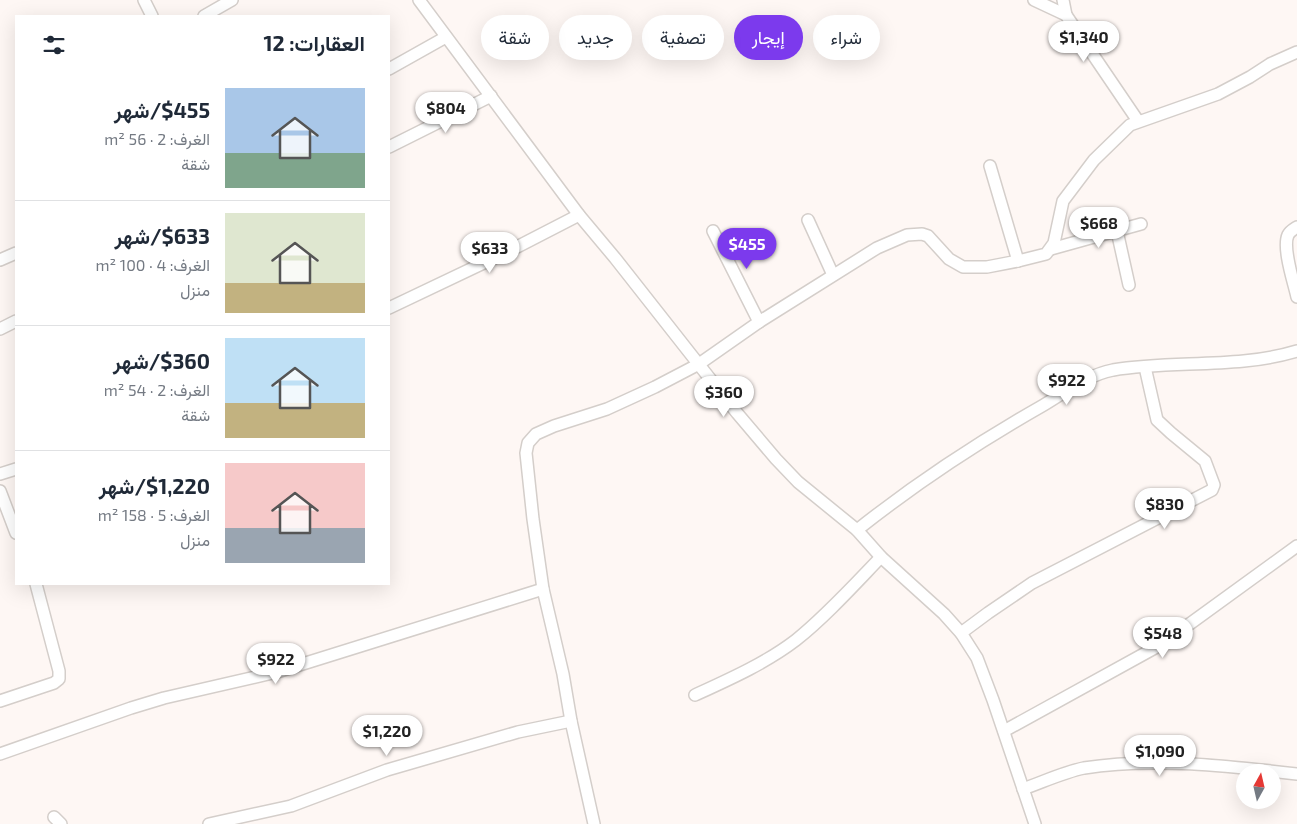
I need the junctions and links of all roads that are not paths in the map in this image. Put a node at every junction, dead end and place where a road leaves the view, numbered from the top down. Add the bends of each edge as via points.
1 (144, 0) edge
2 (232, 0) edge
3 (419, 0) edge
4 (1034, 0) edge
5 (1063, 0) edge
6 (152, 15) edge
7 (206, 15) edge
8 (1066, 15) junction
9 (446, 37) junction
10 (1297, 52) edge
11 (390, 68) edge
12 (491, 96) junction
13 (1138, 121) junction
14 (390, 146) edge
15 (990, 166) dead end
16 (579, 215) junction
17 (808, 220) dead end
18 (1140, 224) dead end
19 (1297, 227) edge
20 (713, 231) dead end
21 (1117, 231) junction
22 (1051, 249) junction
23 (15, 253) edge
24 (0, 260) edge
25 (1018, 262) junction
26 (833, 274) junction
27 (1129, 285) dead end
28 (1297, 297) edge
29 (390, 308) edge
30 (15, 321) edge
31 (759, 322) junction
32 (0, 328) edge
33 (1297, 351) edge
34 (699, 364) junction
35 (1145, 367) junction
36 (15, 469) edge
37 (0, 474) edge
38 (0, 491) edge
39 (856, 530) junction
40 (15, 531) edge
41 (1297, 546) edge
42 (881, 557) junction
43 (36, 585) edge
44 (542, 589) junction
45 (962, 633) junction
46 (695, 695) dead end
47 (0, 701) edge
48 (571, 721) junction
49 (1004, 732) junction
50 (0, 754) edge
51 (1297, 774) edge
52 (1023, 789) junction
53 (1032, 823) edge
54 (209, 824) edge
55 (594, 824) edge

1 - 6 street
2 - 7 street
3 - 9 street
4 - 8 street
5 - 8 street
8 - 13 street
9 - 11 street
9 - 12 street
10 - 13 street via 1224,91
12 - 14 street
12 - 16 street
13 - 22 street via 1117,136 1071,189 1064,201
15 - 25 street
16 - 29 street
16 - 34 street
17 - 26 street
18 - 21 street
19 - 28 street via 1288,233 1286,250
20 - 31 street
21 - 22 street
21 - 27 street
22 - 25 street via 1046,254
23 - 24 street
25 - 26 street via 963,267 950,259 928,236 914,234 877,248
26 - 31 street
30 - 32 street
31 - 34 street
33 - 35 street via 1264,358
34 - 39 street via 776,459 798,482
34 - 44 street via 607,409 554,426 531,438 526,453
35 - 39 street via 1101,373 1064,392 927,478
35 - 45 street via 1158,420 1205,460 1214,485 1212,490 1032,583
36 - 37 street
38 - 40 street
39 - 42 street
41 - 49 street via 1162,644
42 - 45 street
42 - 46 street via 796,640 766,660
43 - 47 street via 59,679
44 - 48 street
44 - 50 street via 277,672 130,708
45 - 49 street via 977,658
48 - 54 street via 518,732 387,770 291,806
48 - 55 street
49 - 52 street
51 - 52 street via 1220,766 1108,765 1082,769
52 - 53 street

